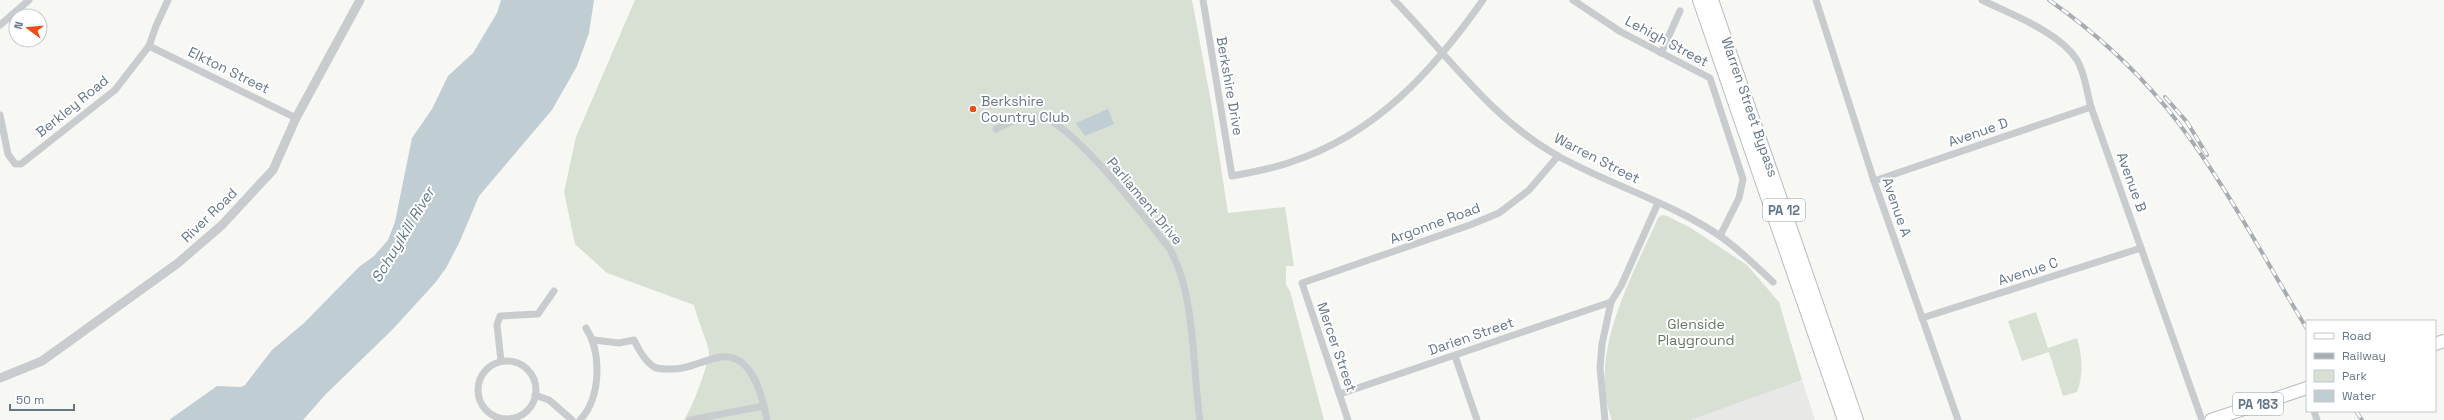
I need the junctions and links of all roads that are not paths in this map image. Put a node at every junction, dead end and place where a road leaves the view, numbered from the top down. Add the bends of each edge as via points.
1 (29, 0) edge
2 (168, 0) edge
3 (360, 0) edge
4 (1202, 0) edge
5 (1394, 0) edge
6 (1483, 0) edge
7 (1573, 0) edge
8 (1700, 0) edge
9 (1711, 0) edge
10 (1816, 0) edge
11 (1982, 0) edge
12 (1680, 10) dead end
13 (0, 25) edge
14 (149, 46) junction
15 (1661, 53) junction
16 (1442, 55) junction
17 (2091, 107) junction
18 (0, 115) edge
19 (296, 118) junction
20 (996, 129) dead end
21 (1558, 156) junction
22 (1874, 180) junction
23 (1658, 203) junction
24 (1720, 236) junction
25 (2142, 248) junction
26 (1773, 282) dead end
27 (1302, 283) joint
28 (554, 291) dead end
29 (1611, 302) junction
30 (1922, 318) junction
31 (586, 328) dead end
32 (594, 340) junction
33 (1455, 356) junction
34 (501, 361) junction
35 (0, 378) edge
36 (2306, 389) edge
37 (1340, 394) junction
38 (535, 395) junction
39 (764, 406) junction
40 (572, 420) edge
41 (580, 420) edge
42 (690, 420) edge
43 (767, 420) edge
44 (1200, 420) edge
45 (1348, 420) edge
46 (1477, 420) edge
47 (1604, 420) edge
48 (1845, 420) edge
49 (1856, 420) edge
50 (1958, 420) edge
51 (2202, 420) edge
52 (2211, 420) edge

1 - 13 street
2 - 14 street, Berkley Road
3 - 19 street, River Road
4 - 16 street, Berkshire Drive via 1232,176 1292,162 1335,144 1395,103
5 - 16 street, Warren Street
6 - 16 street
7 - 15 street, Lehigh Street via 1621,32
8 - 48 highway, Warren Street Bypass / PA 12
9 - 49 highway, Warren Street Bypass / PA 12
10 - 22 street, Avenue A
11 - 17 street, Avenue B via 2068,47 2078,61
12 - 15 street
14 - 18 street, Berkley Road via 108,97 20,164 15,164 8,154
14 - 19 street, Elkton Street
15 - 24 street, Lehigh Street via 1710,78 1743,179 1739,198
16 - 21 street, Warren Street via 1482,98 1518,128
17 - 22 street, Avenue D
17 - 25 street, Avenue B
19 - 35 street, River Road via 273,170 222,225 178,263 42,361
20 - 44 street, Parliament Drive via 1010,121 1026,117 1045,118 1085,150 1169,248 1178,264 1187,297
21 - 23 street, Warren Street
21 - 27 street, Argonne Road via 1529,190 1499,213
22 - 30 street, Avenue A
23 - 24 street, Warren Street
23 - 29 street via 1621,286
24 - 26 street, Warren Street
25 - 30 street, Avenue C
25 - 51 street, Avenue B
27 - 37 street, Mercer Street
28 - 34 street via 538,314 500,316 497,325
29 - 33 street, Darien Street
29 - 47 street via 1600,368
30 - 50 street, Avenue A
31 - 32 street
32 - 39 street via 619,343 634,340 645,360 655,368 679,370 716,358 736,358 749,370
32 - 41 street via 597,369 595,382 587,412
33 - 37 street, Darien Street
33 - 46 street
34 - 38 street via 523,365 531,373 536,384
34 - 38 street via 490,365 482,374 478,384 478,396 483,406 501,419 518,416 531,406
36 - 52 main road, PA 183
37 - 45 street, Mercer Street
38 - 40 street via 549,400
39 - 42 street
39 - 43 street

